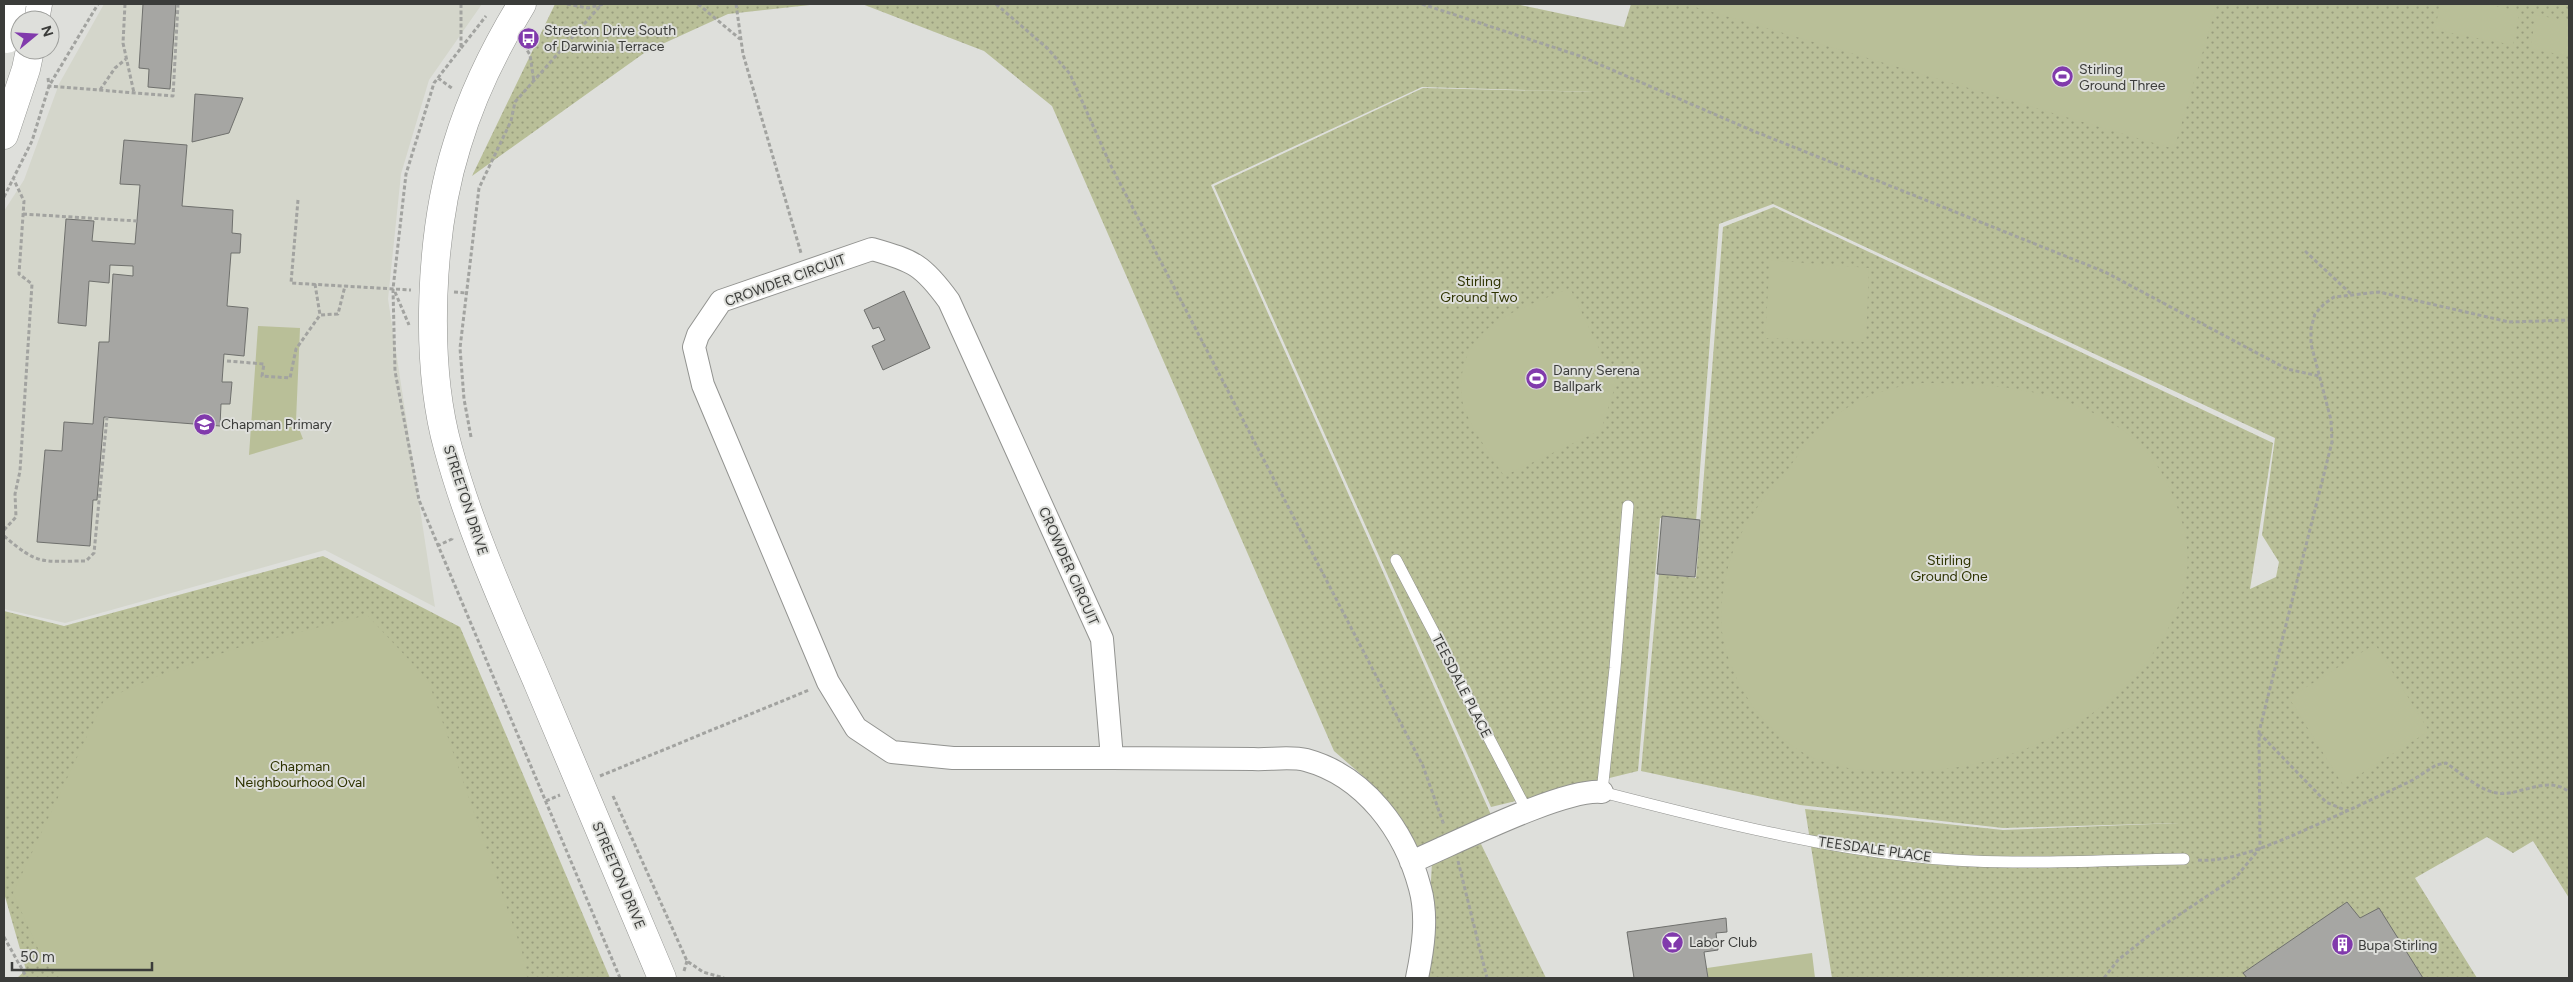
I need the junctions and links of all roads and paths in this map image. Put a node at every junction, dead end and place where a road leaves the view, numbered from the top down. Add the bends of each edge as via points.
1 (98, 4) edge
2 (125, 4) edge
3 (178, 4) edge
4 (567, 4) edge
5 (602, 4) edge
6 (698, 4) edge
7 (736, 4) edge
8 (996, 4) edge
9 (1422, 4) edge
10 (509, 10) edge
11 (741, 39) junction
12 (522, 42) dead end
13 (461, 48) dead end
14 (126, 59) junction
15 (21, 60) edge
16 (534, 82) junction
17 (49, 86) junction
18 (100, 90) junction
19 (134, 93) junction
20 (4, 135) edge
21 (14, 180) junction
22 (4, 198) edge
23 (298, 200) dead end
24 (23, 214) junction
25 (137, 221) dead end
26 (2305, 251) dead end
27 (806, 271) junction
28 (315, 284) junction
29 (345, 286) junction
30 (394, 289) dead end
31 (2352, 296) junction
32 (320, 314) junction
33 (2569, 320) edge
34 (227, 362) dead end
35 (2319, 376) junction
36 (107, 417) dead end
37 (472, 445) dead end
38 (1628, 506) dead end
39 (4, 530) edge
40 (4, 536) edge
41 (1396, 560) dead end
42 (828, 682) junction
43 (2259, 732) junction
44 (1112, 758) junction
45 (599, 765) dead end
46 (603, 774) junction
47 (607, 783) dead end
48 (611, 792) dead end
49 (1602, 792) junction
50 (2569, 792) edge
51 (2348, 811) junction
52 (1527, 812) junction
53 (1451, 845) junction
54 (2260, 848) junction
55 (2184, 859) joint
56 (1411, 862) junction
57 (4, 937) edge
58 (657, 966) edge
59 (26, 978) edge
60 (680, 978) edge
61 (724, 978) edge
62 (1417, 978) edge
63 (1487, 978) edge
64 (2104, 978) edge

1 - 17 path
2 - 14 path via 123,43
3 - 19 path via 173,96
4 - 5 path via 588,8
5 - 16 path
6 - 11 path
7 - 11 path
8 - 53 path via 1048,48 1070,74 1110,164 1422,766
9 - 35 path via 1580,56 1751,130 2105,272 2287,369
10 - 13 path
10 - 58 main road, STREETON DRIVE via 456,145 439,232 432,332 436,386 447,446 473,532
11 - 27 path
12 - 16 path via 530,55
14 - 18 path via 115,68
14 - 19 path
15 - 20 main road via 26,69
16 - 37 path via 514,102 510,121 479,188 460,348
17 - 18 path
17 - 21 path via 32,141
18 - 19 path
21 - 22 path
21 - 24 path via 24,201
23 - 28 path via 291,283
24 - 25 path
24 - 39 path via 19,274 32,284 20,471 15,494 16,517
26 - 31 path
27 - 42 street, CROWDER CIRCUIT via 721,301 698,335 694,347 703,385
27 - 44 street, CROWDER CIRCUIT via 872,249 906,259 930,275 949,301 1102,639
28 - 29 path
28 - 32 path
29 - 30 path
29 - 32 path via 338,314
31 - 33 path via 2380,292 2510,322
31 - 35 path via 2334,298 2315,314 2311,344
32 - 34 path via 296,349 290,378 262,376 264,364
35 - 43 path via 2331,420 2332,442
36 - 40 path via 94,553 86,561 41,561 27,556
38 - 49 lane via 1616,668
41 - 52 lane, TEESDALE PLACE
42 - 44 street, CROWDER CIRCUIT via 856,728 892,752 953,758
42 - 46 path
43 - 51 path via 2326,802
43 - 54 path
44 - 56 street, CROWDER CIRCUIT via 1305,760 1342,777 1370,797 1397,830
45 - 46 path
46 - 47 path
48 - 61 path via 687,961 703,972
49 - 52 street, TEESDALE PLACE via 1590,790
49 - 55 lane, TEESDALE PLACE via 1776,834 1909,856 2017,862
50 - 51 path via 2565,788 2542,785 2498,794 2486,790 2446,763 2436,765 2414,780
51 - 54 path
52 - 53 street, TEESDALE PLACE
53 - 56 street, TEESDALE PLACE
53 - 63 path via 1460,867
54 - 55 path via 2213,862
54 - 64 path via 2237,876 2145,939 2118,960
56 - 62 street, CROWDER CIRCUIT via 1420,889 1424,918 1423,951
57 - 59 path
58 - 60 main road

